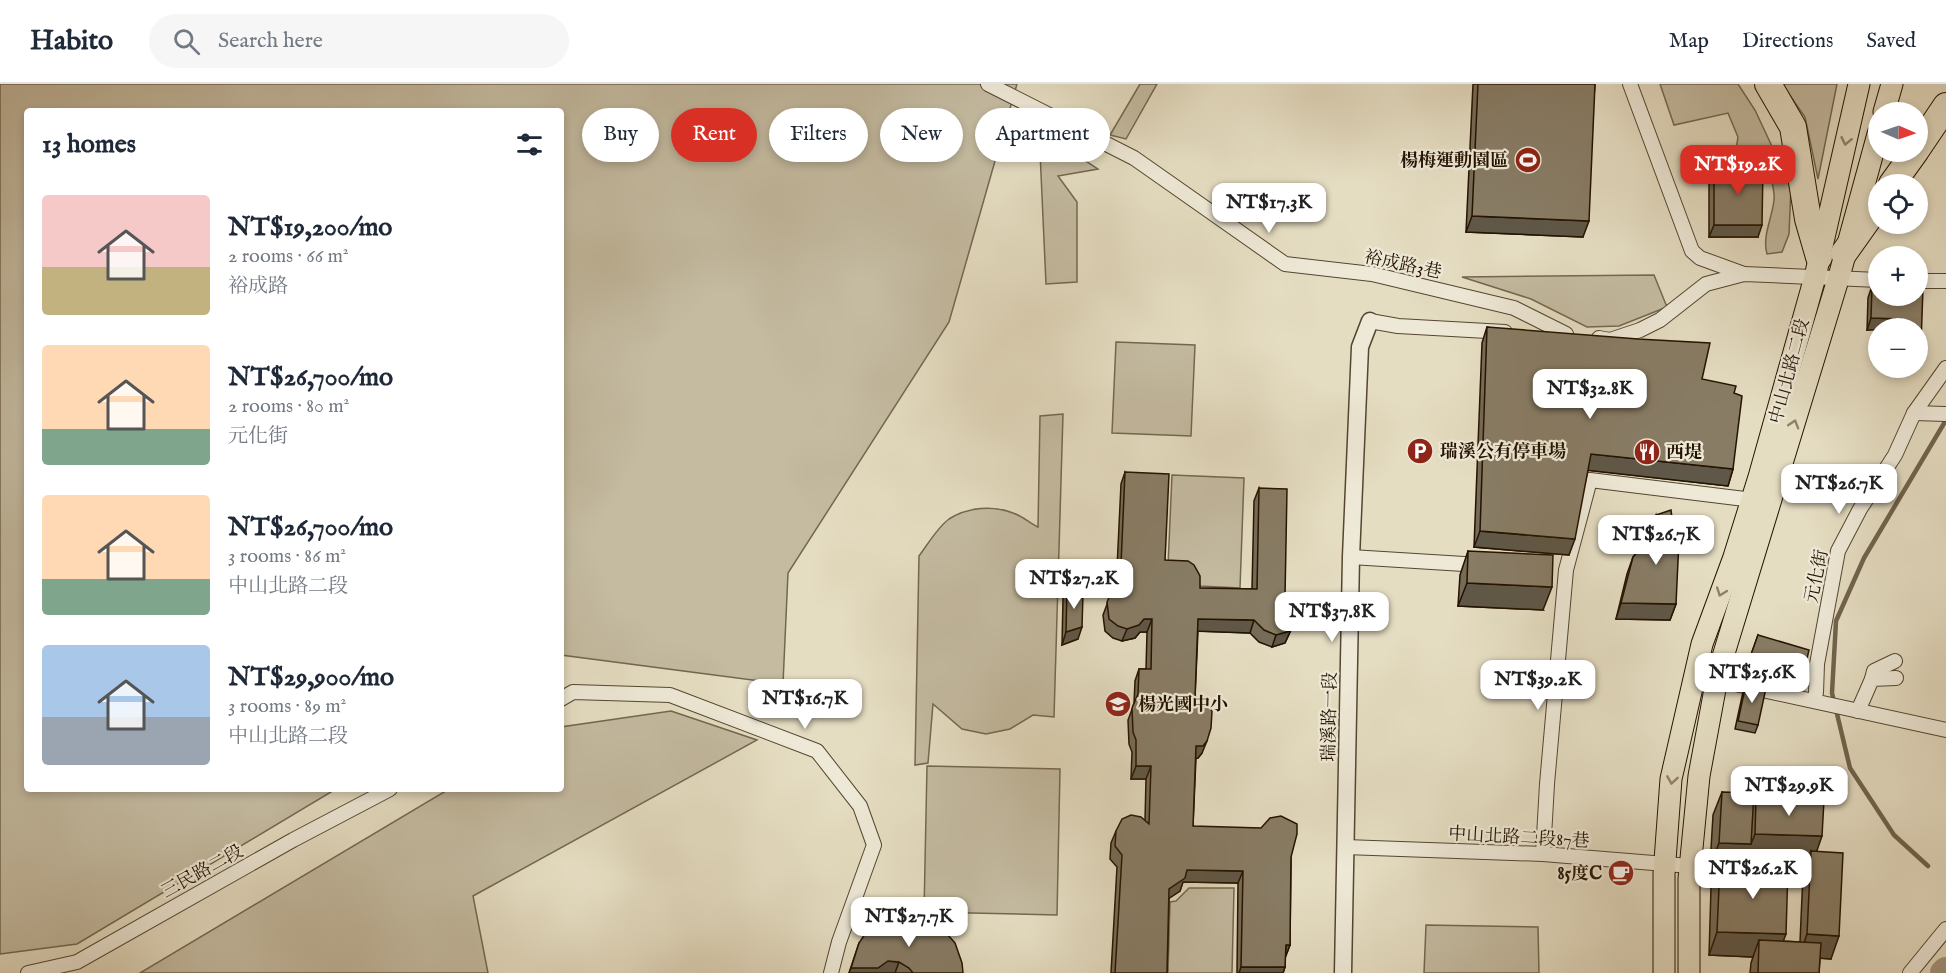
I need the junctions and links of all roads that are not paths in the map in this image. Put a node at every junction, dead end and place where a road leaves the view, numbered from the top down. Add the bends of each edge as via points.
1 (988, 84) edge
2 (1630, 84) edge
3 (1768, 84) edge
4 (1858, 84) edge
5 (1892, 84) edge
6 (1887, 102) edge
7 (1946, 106) edge
8 (1928, 132) edge
9 (1870, 162) edge
10 (1868, 219) edge
11 (1844, 254) junction
12 (1817, 267) junction
13 (1744, 274) junction
14 (1838, 280) junction
15 (1868, 280) edge
16 (1928, 281) edge
17 (1946, 281) edge
18 (1370, 321) joint
19 (1577, 335) junction
20 (1946, 368) edge
21 (1914, 413) junction
22 (1939, 414) edge
23 (1753, 500) junction
24 (1351, 557) junction
25 (1494, 565) edge
26 (1894, 661) dead end
27 (1896, 678) dead end
28 (1872, 679) junction
29 (1717, 680) junction
30 (564, 697) edge
31 (1819, 698) junction
32 (1855, 710) junction
33 (1946, 730) edge
34 (384, 792) edge
35 (1345, 846) junction
36 (1543, 854) junction
37 (1664, 865) junction
38 (1690, 866) junction
39 (1946, 929) edge
40 (28, 973) edge
41 (831, 973) edge
42 (1343, 973) edge
43 (1664, 973) edge
44 (1689, 973) edge
45 (1910, 973) edge

1 - 19 street, 裕成路3巷 via 1134,158 1285,264 1372,274 1514,308
2 - 13 street via 1692,251 1700,258
3 - 12 highway via 1793,127
4 -> 12 main road, 中山北路二段
5 - 6 main road
7 - 8 highway
9 - 11 main road, 中山北路二段
10 - 11 highway
11 - 14 main road, 中山北路二段
12 - 13 street, 裕成路3巷
12 - 14 street, 裕成路3巷
12 - 23 main road, 中山北路二段
13 - 19 street, 裕成路3巷 via 1706,284 1660,320 1640,330 1610,340
14 - 15 street, 裕成路3巷
29 -> 14 main road, 中山北路二段
16 - 17 street
18 - 19 street, 裕成路3巷 via 1398,326
18 - 24 street, 瑞溪路一段 via 1360,347
20 - 21 street, 元化街
21 - 22 street
21 - 31 street, 元化街 via 1895,455 1838,551 1817,664
23 - 36 street via 1590,480 1560,569
23 -> 37 main road, 中山北路二段 via 1702,644 1671,779
24 - 25 street
24 - 35 street, 瑞溪路一段
26 - 28 street via 1874,671
27 - 28 street
28 - 32 street
29 - 31 street
29 - 38 main road, 中山北路二段 via 1699,776
30 - 41 street via 573,692 670,695 817,751 860,806 874,845
31 - 32 street
32 - 33 street
34 - 40 street, 三民路二段 via 77,962
35 - 36 street, 中山北路二段87巷
35 - 42 street, 瑞溪路一段
36 - 37 street, 中山北路二段87巷
37 - 38 street, 中山北路二段87巷
37 - 43 main road, 中山北路二段
38 - 44 main road, 中山北路二段
39 - 45 street

